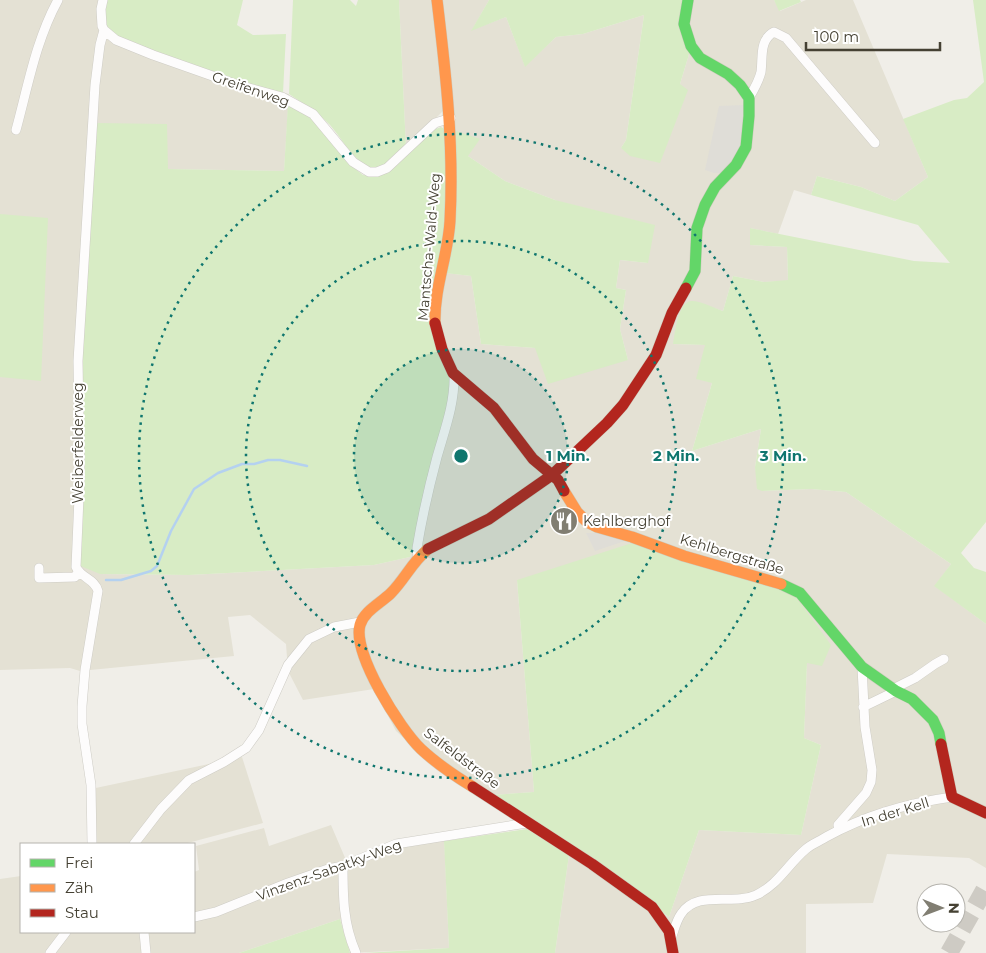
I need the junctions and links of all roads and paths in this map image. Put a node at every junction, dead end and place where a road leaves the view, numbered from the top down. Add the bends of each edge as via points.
1 (58, 0) edge
2 (103, 0) edge
3 (437, 0) edge
4 (688, 0) edge
5 (104, 30) junction
6 (749, 98) junction
7 (451, 118) junction
8 (16, 130) dead end
9 (876, 143) dead end
10 (454, 374) junction
11 (552, 475) junction
12 (418, 557) junction
13 (39, 568) dead end
14 (78, 572) junction
15 (360, 622) junction
16 (944, 660) dead end
17 (862, 667) junction
18 (894, 690) junction
19 (863, 707) junction
20 (952, 797) junction
21 (986, 813) edge
22 (527, 823) junction
23 (839, 830) junction
24 (92, 843) edge
25 (135, 843) edge
26 (343, 866) junction
27 (693, 902) joint
28 (195, 917) edge
29 (65, 933) edge
30 (144, 933) edge
31 (671, 939) junction
32 (50, 953) edge
33 (146, 953) edge
34 (356, 953) edge
35 (673, 953) edge

1 - 8 street via 40,41
2 - 5 street via 101,20
3 - 7 street, Mantscha-Wald-Weg
4 - 6 street via 684,24 692,46 700,58 728,74
5 - 7 street, Greifenweg via 116,40 150,54 282,97 313,114 353,162 369,172 388,168 435,123
5 - 14 street, Weiberfelderweg via 95,85 78,361
6 - 9 street via 760,74 765,41 774,32 780,34
6 - 11 street via 746,147 705,205 697,228 695,271 672,313 656,355 607,424
7 - 10 street, Mantscha-Wald-Weg via 447,243 435,317 439,341
10 - 11 street, Mantscha-Wald-Weg via 492,405 520,442
10 - 12 street, Mantscha-Wald-Weg via 455,390 429,488
11 - 12 street via 490,519
11 - 17 street, Kehlbergstraße via 577,512 597,527 794,589
12 - 15 street via 392,592
13 - 14 street via 39,578 75,577
14 - 24 street via 96,585 98,591 82,706 92,795
15 - 22 street, Salfeldstraße via 359,639 366,661 382,692 420,748
15 - 25 street via 334,627 309,639 288,665 259,730 246,748 190,780 161,809
16 - 18 street
17 - 18 street, Kehlbergstraße
17 - 19 street
18 - 19 street
18 - 20 street, Kehlbergstraße via 912,699 933,720
19 - 23 street, In der Kell via 871,782 866,793 838,825
20 - 21 street
20 - 23 street, In der Kell via 922,802
22 - 26 street, Vinzenz-Sabatky-Weg via 408,841
22 - 31 street, Salfeldstraße via 592,864 652,908 669,930
23 - 27 street, In der Kell via 807,848 776,881 755,895
26 - 28 street, Vinzenz-Sabatky-Weg
26 - 34 street via 343,906
27 - 31 street, Salfeldstraße via 680,915
29 - 32 street
30 - 33 street
31 - 35 street, Salfeldstraße

